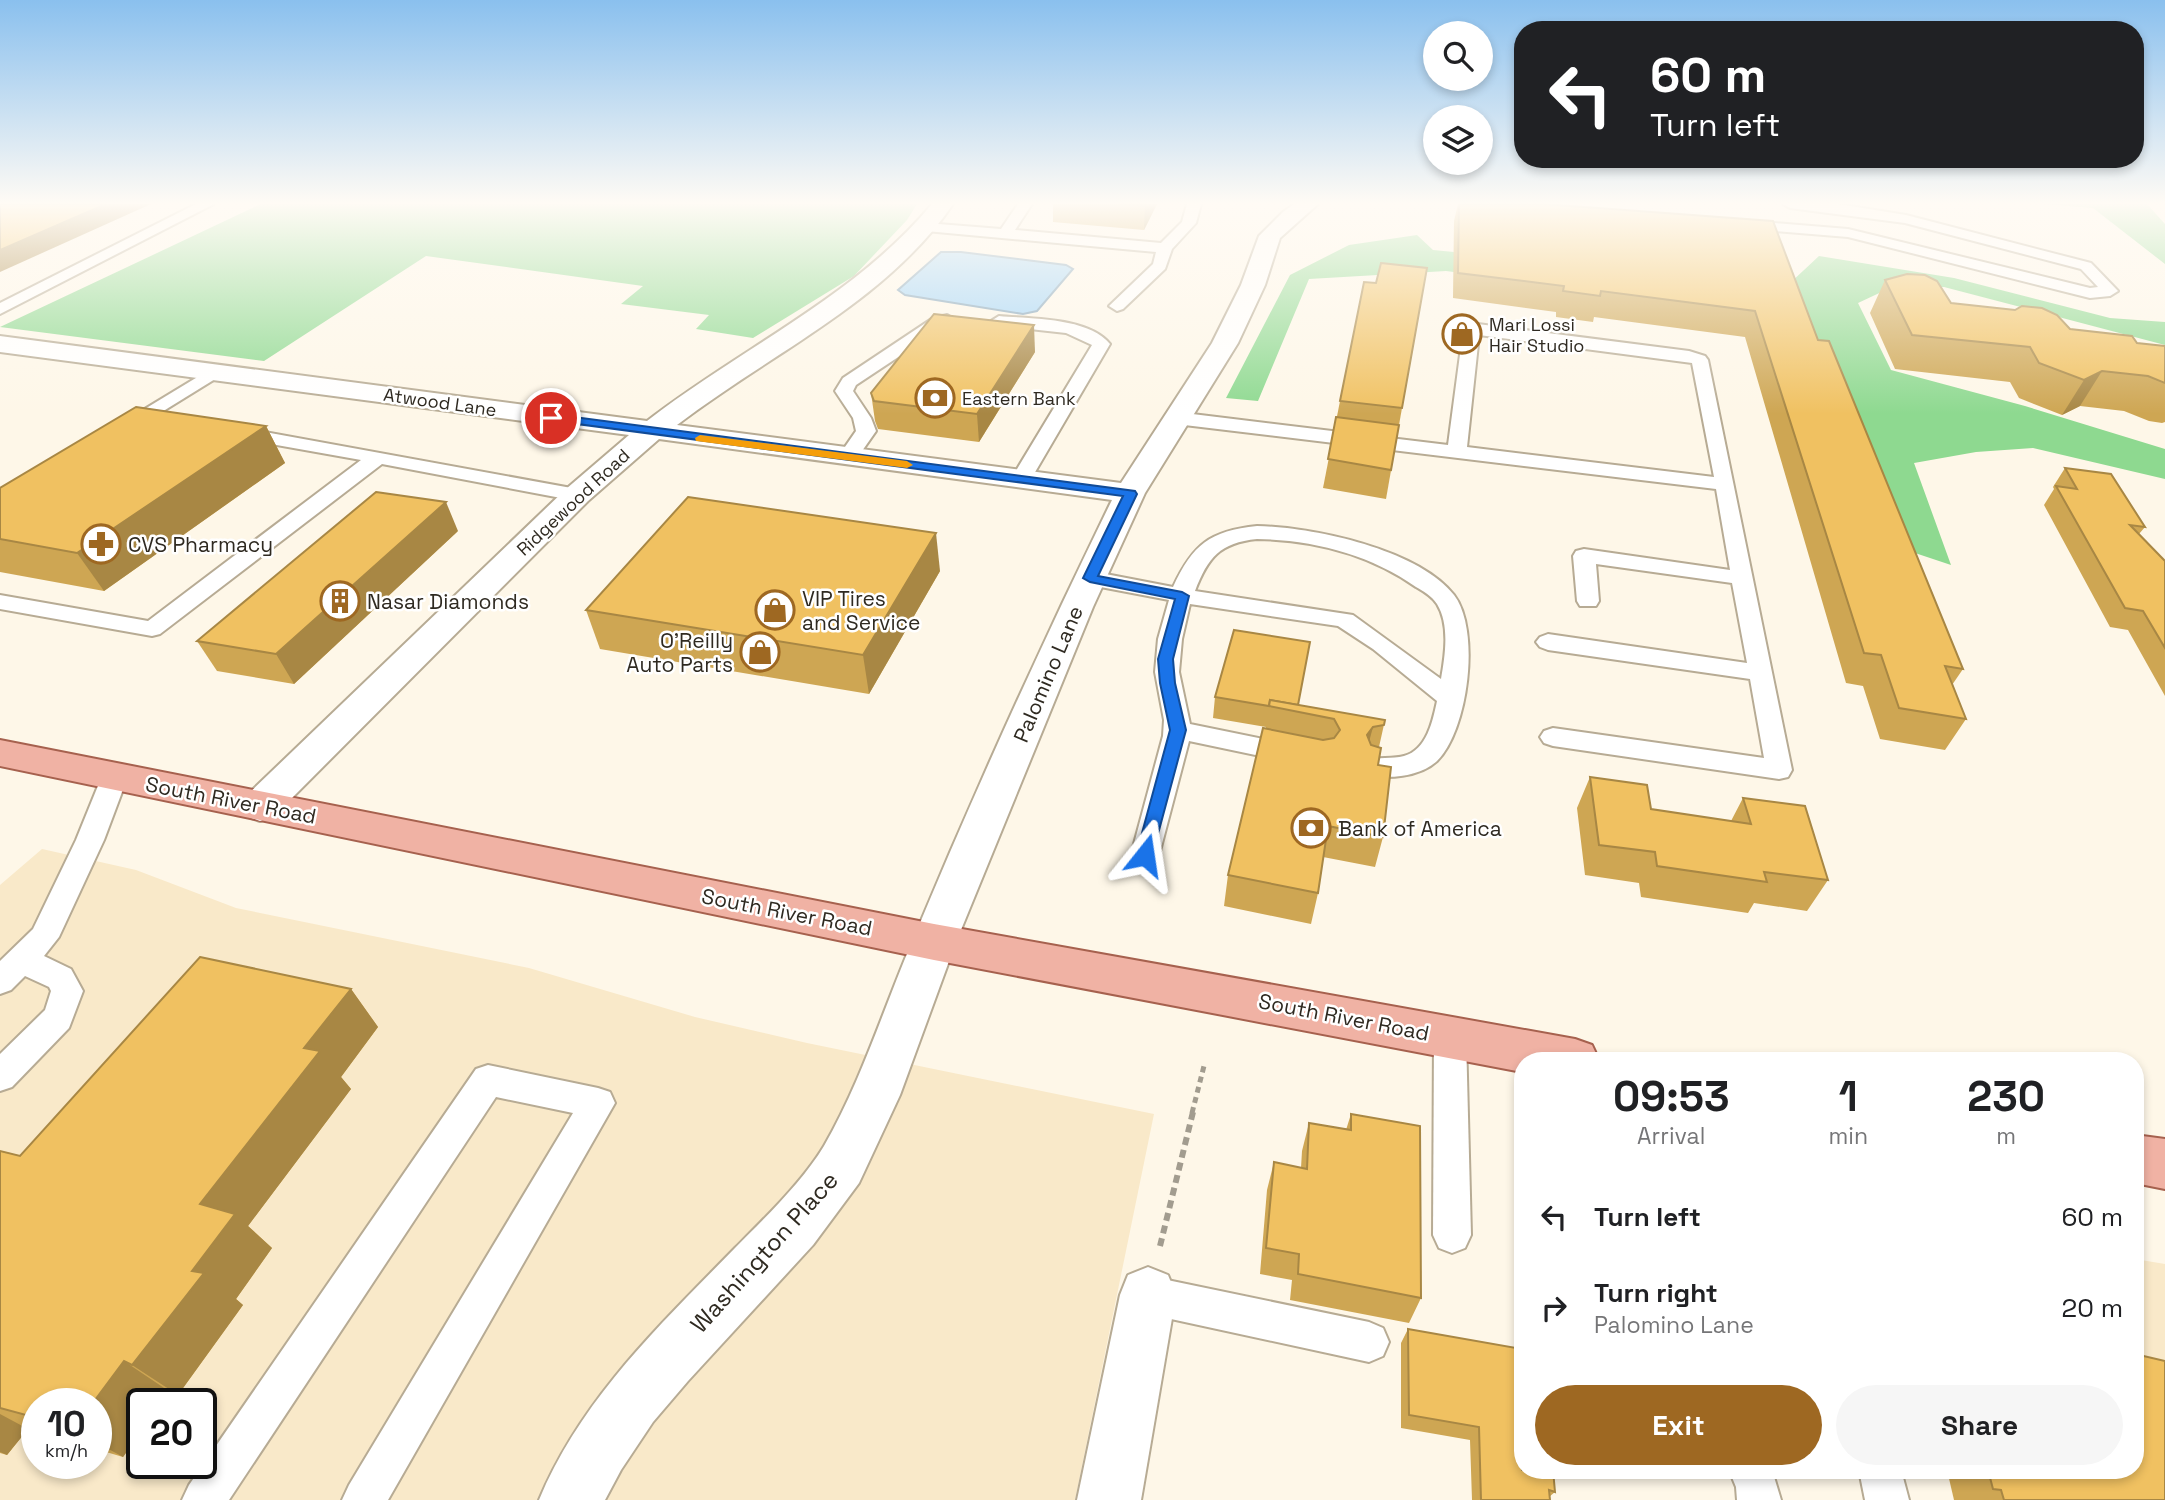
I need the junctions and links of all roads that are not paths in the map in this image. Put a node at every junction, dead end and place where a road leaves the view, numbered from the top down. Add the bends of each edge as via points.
1 (69, 274) edge
2 (874, 274) edge
3 (1151, 274) edge
4 (1256, 274) edge
5 (2013, 274) edge
6 (2094, 274) edge
7 (1117, 306) dead end
8 (0, 309) edge
9 (961, 317) edge
10 (986, 320) edge
11 (0, 344) edge
12 (214, 372) junction
13 (141, 416) junction
14 (1176, 418) junction
15 (168, 421) edge
16 (220, 430) edge
17 (649, 432) junction
18 (106, 438) edge
19 (1457, 450) junction
20 (378, 457) junction
21 (848, 457) junction
22 (1021, 479) junction
23 (1725, 484) junction
24 (1130, 494) junction
25 (577, 495) junction
26 (1090, 578) junction
27 (1743, 579) junction
28 (1182, 596) junction
29 (1588, 601) dead end
30 (0, 602) edge
31 (1548, 642) dead end
32 (1760, 673) junction
33 (1450, 698) junction
34 (1178, 730) junction
35 (1553, 737) dead end
36 (3, 756) edge
37 (1318, 759) edge
38 (1375, 767) edge
39 (115, 776) junction
40 (260, 806) junction
41 (1145, 855) dead end
42 (934, 942) junction
43 (11, 971) edge
44 (1450, 1038) junction
45 (1527, 1052) edge
46 (0, 1076) edge
47 (2144, 1160) edge
48 (2165, 1164) edge
49 (1452, 1235) dead end
50 (1148, 1295) joint
51 (1369, 1342) dead end
52 (1754, 1479) edge
53 (1882, 1479) edge
54 (204, 1500) edge
55 (363, 1500) edge
56 (571, 1500) edge
57 (1109, 1500) edge
58 (1759, 1500) edge
59 (1887, 1500) edge

1 - 8 lane
2 - 17 street, Ridgewood Road
3 - 7 lane
4 - 14 street, Palomino Lane via 1225,343
5 - 6 lane via 2090,293 2110,290
9 - 21 lane via 939,322 849,382 844,391 863,414 866,431
10 - 22 lane via 1074,330 1092,335 1101,344
11 - 12 street, Atwood Lane
12 - 13 lane
12 - 17 street, Atwood Lane
13 - 15 lane
13 - 18 lane
14 - 19 lane
14 - 24 street, Palomino Lane
16 - 20 lane
17 - 21 street, Atwood Lane
17 - 25 street, Ridgewood Road
19 - 23 lane
19 - 23 lane via 1471,332 1478,329 1699,360
20 - 25 lane
20 - 30 lane via 152,629
21 - 22 street, Atwood Lane
22 - 24 street, Atwood Lane
23 - 27 lane
24 - 26 street, Palomino Lane
25 - 40 street, Ridgewood Road
26 - 28 lane
26 - 42 street, Palomino Lane
27 - 29 lane via 1584,556
27 - 32 lane
28 - 33 lane via 1345,620
28 - 33 lane via 1196,564 1213,544 1232,535 1257,532 1361,549 1410,571 1445,598 1455,621 1457,648
28 - 34 lane via 1166,659
31 - 32 lane
32 - 35 lane via 1779,770
33 - 38 lane via 1428,755 1408,766
34 - 37 lane
34 - 41 lane
36 - 39 main road, South River Road
39 - 40 main road, South River Road
39 - 43 lane via 44,937
40 - 42 main road, South River Road
42 - 44 main road, South River Road
42 - 56 street, Washington Place via 875,1095 841,1166 794,1226 632,1401
43 - 46 lane via 60,978 67,991 58,1018
44 - 45 main road, South River Road
44 - 49 lane
47 - 48 main road
50 - 51 lane
50 - 57 street
52 - 58 lane
53 - 59 lane
54 - 55 lane via 488,1080 598,1103

